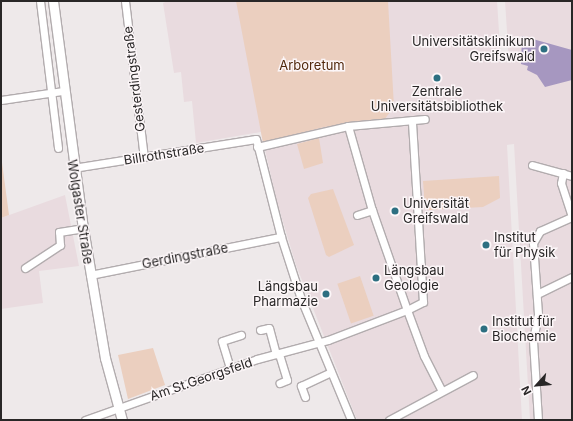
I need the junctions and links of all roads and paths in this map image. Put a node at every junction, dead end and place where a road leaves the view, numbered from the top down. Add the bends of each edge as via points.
1 (40, 1) edge
2 (53, 1) edge
3 (125, 1) edge
4 (63, 92) junction
5 (52, 94) junction
6 (1, 100) edge
7 (424, 118) dead end
8 (412, 120) junction
9 (348, 126) junction
10 (257, 147) junction
11 (58, 148) dead end
12 (144, 157) junction
13 (532, 165) dead end
14 (73, 168) junction
15 (563, 173) junction
16 (572, 176) edge
17 (372, 210) junction
18 (357, 215) dead end
19 (572, 217) edge
20 (82, 228) junction
21 (280, 237) junction
22 (25, 268) dead end
23 (90, 275) junction
24 (572, 277) edge
25 (537, 294) junction
26 (407, 310) junction
27 (260, 330) dead end
28 (241, 335) dead end
29 (318, 343) junction
30 (278, 354) junction
31 (230, 368) junction
32 (331, 372) junction
33 (473, 375) dead end
34 (280, 382) dead end
35 (442, 391) junction
36 (305, 397) dead end
37 (118, 408) junction
38 (85, 420) edge
39 (122, 420) edge
40 (351, 420) edge
41 (388, 420) edge
42 (538, 420) edge

1 - 5 street, Wolgaster Straße
2 - 4 main road, Wolgaster Straße
3 - 12 street, Gesterdingstraße
4 - 5 street
4 - 14 main road, Wolgaster Straße
5 - 6 street
5 - 11 street, Wolgaster Straße
7 - 8 street
8 - 9 street
8 - 26 street, Am St.Georgsfeld via 423,302
9 - 10 street
9 - 17 street
10 - 12 street, Billrothstraße via 256,139
10 - 21 street
12 - 14 street, Billrothstraße
13 - 15 street
14 - 20 main road, Wolgaster Straße
15 - 16 street
15 - 19 street via 560,183
17 - 18 street
17 - 26 street
19 - 25 street via 540,231 535,236 533,243
20 - 22 street via 59,232 60,245
20 - 23 main road, Wolgaster Straße
21 - 23 street, Gerdingstraße
21 - 29 street
23 - 37 main road, Wolgaster Straße via 105,358
24 - 25 street
25 - 42 street via 538,314 534,344
26 - 29 street, Am St.Georgsfeld
26 - 35 street via 424,356
27 - 30 street via 269,328
28 - 31 street via 222,341
29 - 30 street, Am St.Georgsfeld
29 - 32 street
30 - 31 street, Am St.Georgsfeld
30 - 34 street via 287,380
31 - 37 street, Am St.Georgsfeld
32 - 36 street via 301,386
32 - 40 street
33 - 35 street
35 - 41 street
37 - 38 street, Am St.Georgsfeld
37 - 39 main road, Wolgaster Straße

